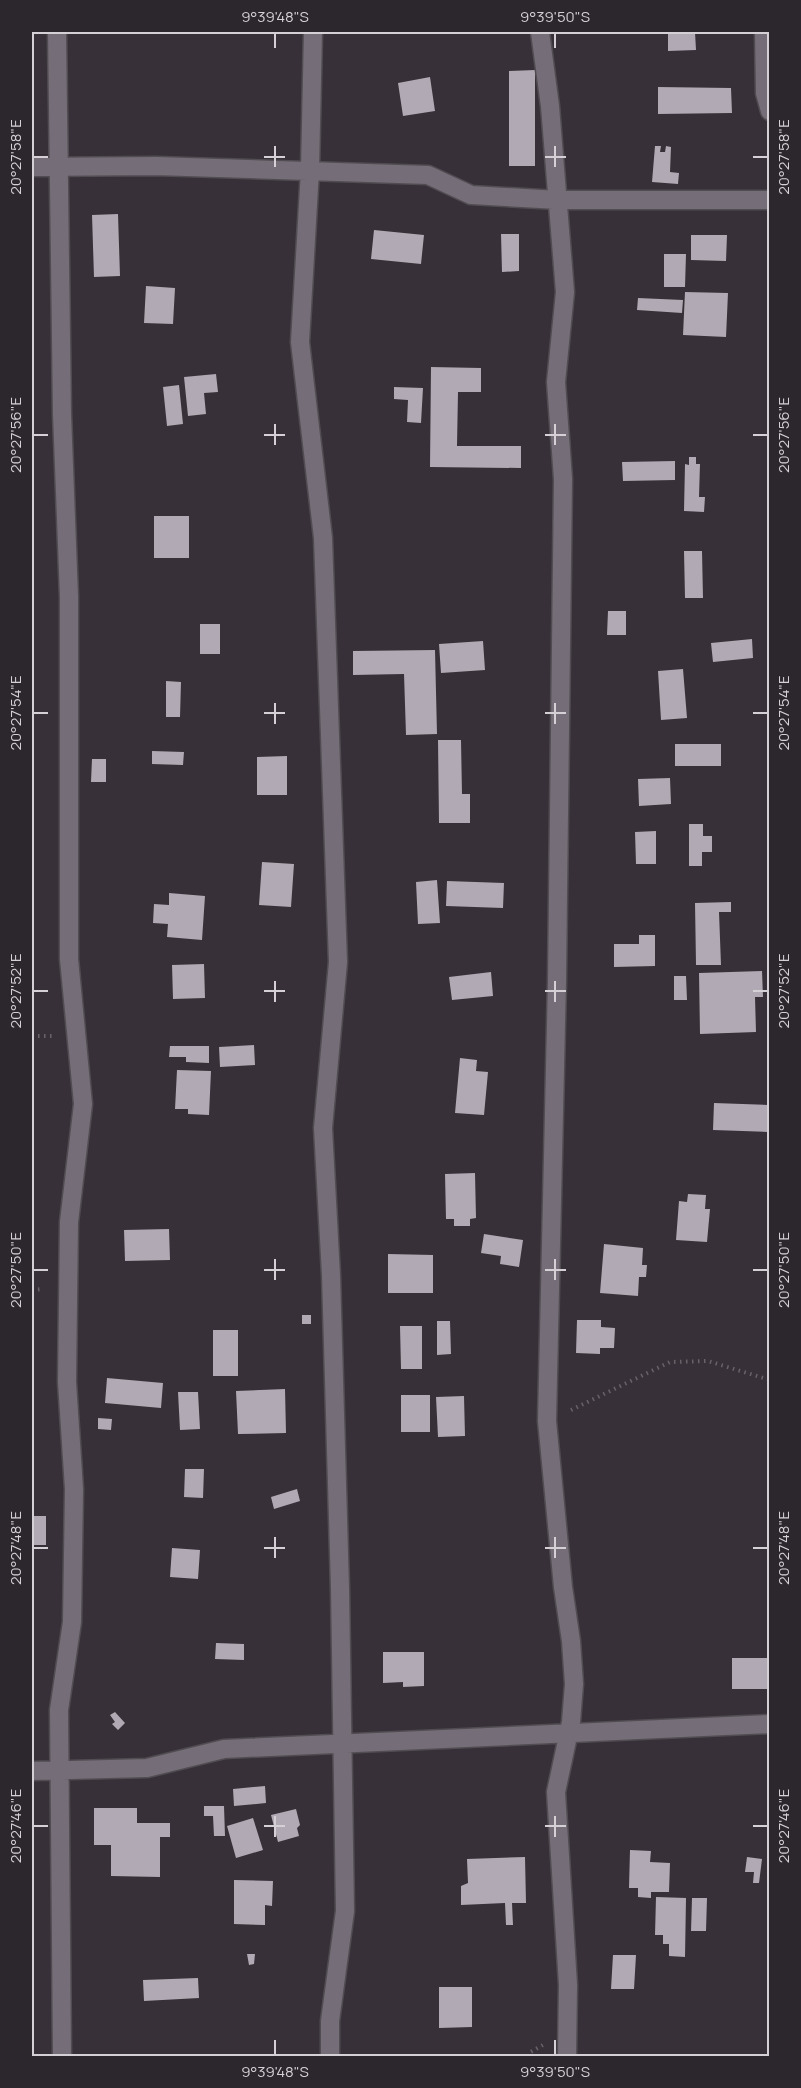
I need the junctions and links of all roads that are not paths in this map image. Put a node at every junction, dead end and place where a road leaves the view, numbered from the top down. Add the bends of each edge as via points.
1 (57, 32) edge
2 (313, 32) edge
3 (540, 32) edge
4 (764, 32) edge
5 (770, 111) edge
6 (32, 167) edge
7 (57, 167) junction
8 (310, 170) junction
9 (558, 200) junction
10 (770, 200) edge
11 (770, 1725) edge
12 (568, 1733) junction
13 (343, 1744) junction
14 (60, 1770) junction
15 (32, 1771) edge
16 (62, 2056) edge
17 (330, 2056) edge
18 (567, 2056) edge

1 - 7 street
2 - 8 street
3 - 9 street
4 - 5 street via 765,93
6 - 7 street
7 - 8 street
7 - 14 street via 69,597 69,958 83,1104 69,1222 67,1382 74,1488 72,1622 58,1710
8 - 9 street via 428,175 471,195
8 - 13 street via 300,342 322,538 338,962 322,1128 331,1275
9 - 10 street
9 - 12 street via 565,292 556,382 563,479 547,1421 574,1684
11 - 12 street
12 - 13 street
12 - 18 street via 556,1792 568,1985
13 - 14 street via 224,1749 147,1767
13 - 17 street via 345,1911 330,2021
14 - 15 street
14 - 16 street

